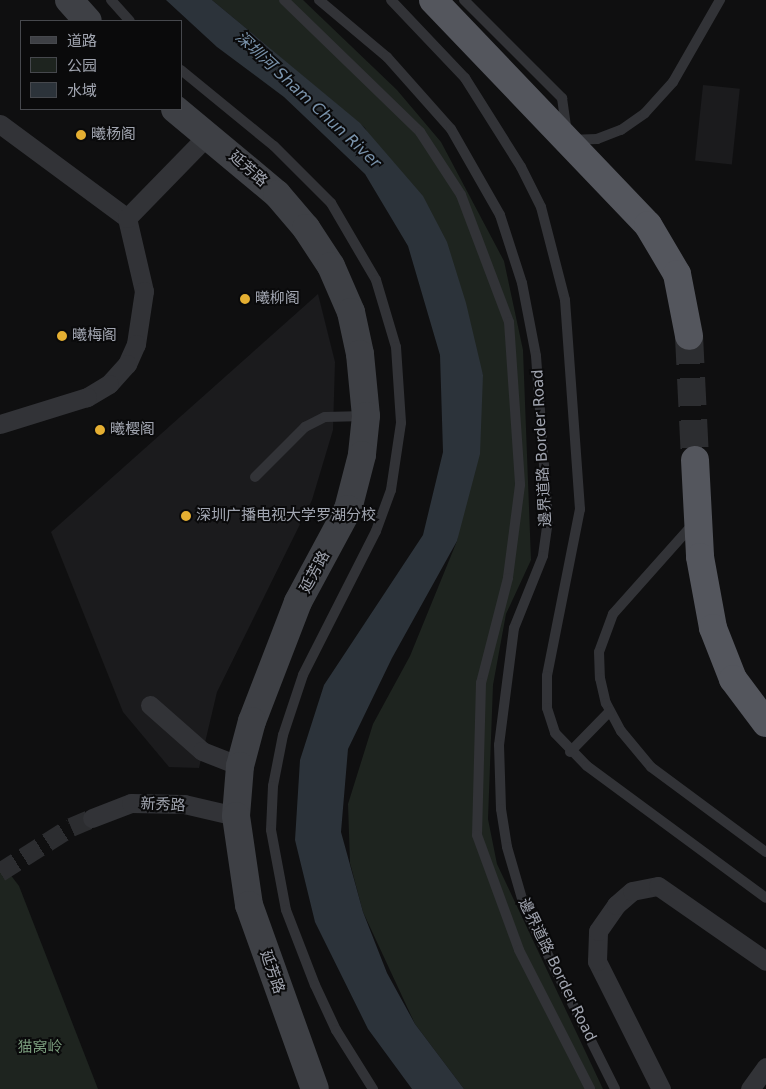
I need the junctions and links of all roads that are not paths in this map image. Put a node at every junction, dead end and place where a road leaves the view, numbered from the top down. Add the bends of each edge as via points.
1 (69, 0) edge
2 (112, 0) edge
3 (284, 0) edge
4 (319, 0) edge
5 (390, 0) edge
6 (433, 0) edge
7 (464, 0) edge
8 (720, 0) edge
9 (87, 20) edge
10 (129, 20) edge
11 (182, 71) edge
12 (176, 110) edge
13 (0, 124) edge
14 (208, 135) junction
15 (568, 140) junction
16 (128, 218) junction
17 (689, 336) tunnel mouth
18 (366, 416) junction
19 (0, 424) edge
20 (695, 460) tunnel mouth
21 (255, 477) dead end
22 (698, 518) junction
23 (150, 706) dead end
24 (610, 711) junction
25 (766, 723) edge
26 (570, 752) junction
27 (240, 766) junction
28 (236, 816) junction
29 (92, 818) tunnel mouth
30 (766, 852) edge
31 (766, 898) edge
32 (766, 961) edge
33 (766, 1067) edge
34 (315, 1089) edge
35 (373, 1089) edge
36 (590, 1089) edge
37 (615, 1089) edge
38 (661, 1089) edge
39 (750, 1089) edge

1 - 9 main road
2 - 10 lane
3 - 36 lane via 420,132 461,195 508,322 520,485 508,578 481,683 477,834 519,950
4 - 37 lane, 邊界道路 Border Road via 410,80 451,129 500,215 522,283 536,356 548,520 543,556 514,628 499,745 501,809 507,848 525,909
5 - 26 lane via 465,78 511,150 541,207 565,300 580,509 546,693 550,722
6 - 15 highway
7 - 15 lane via 562,98
8 - 15 lane via 674,82 645,113 621,130 596,139
11 - 35 lane via 281,153 331,203 376,280 396,347 401,423 391,490 376,531 303,675 283,735 271,822 286,910 336,1030
12 - 14 main road, 延芳路
13 - 16 street
14 - 16 street
14 - 18 main road, 延芳路 via 277,194 331,266 351,312
15 - 17 highway via 648,225 665,251 677,274
16 - 19 street via 144,291 143,318 127,364 108,384 88,397
18 - 21 lane via 325,417 305,426
18 - 27 main road, 延芳路 via 362,455 348,509 280,644
20 - 22 highway
22 - 24 lane via 613,614 603,632 600,678
22 - 25 highway via 705,594 721,655
23 - 27 street via 202,751
24 - 26 lane
24 - 30 lane via 651,767
26 - 31 lane
27 - 28 main road, 延芳路
28 - 29 street, 新秀路 via 184,804 131,803
28 - 34 main road, 延芳路 via 249,905
32 - 38 street via 658,886 632,891 616,906 598,931 597,961
33 - 39 street

